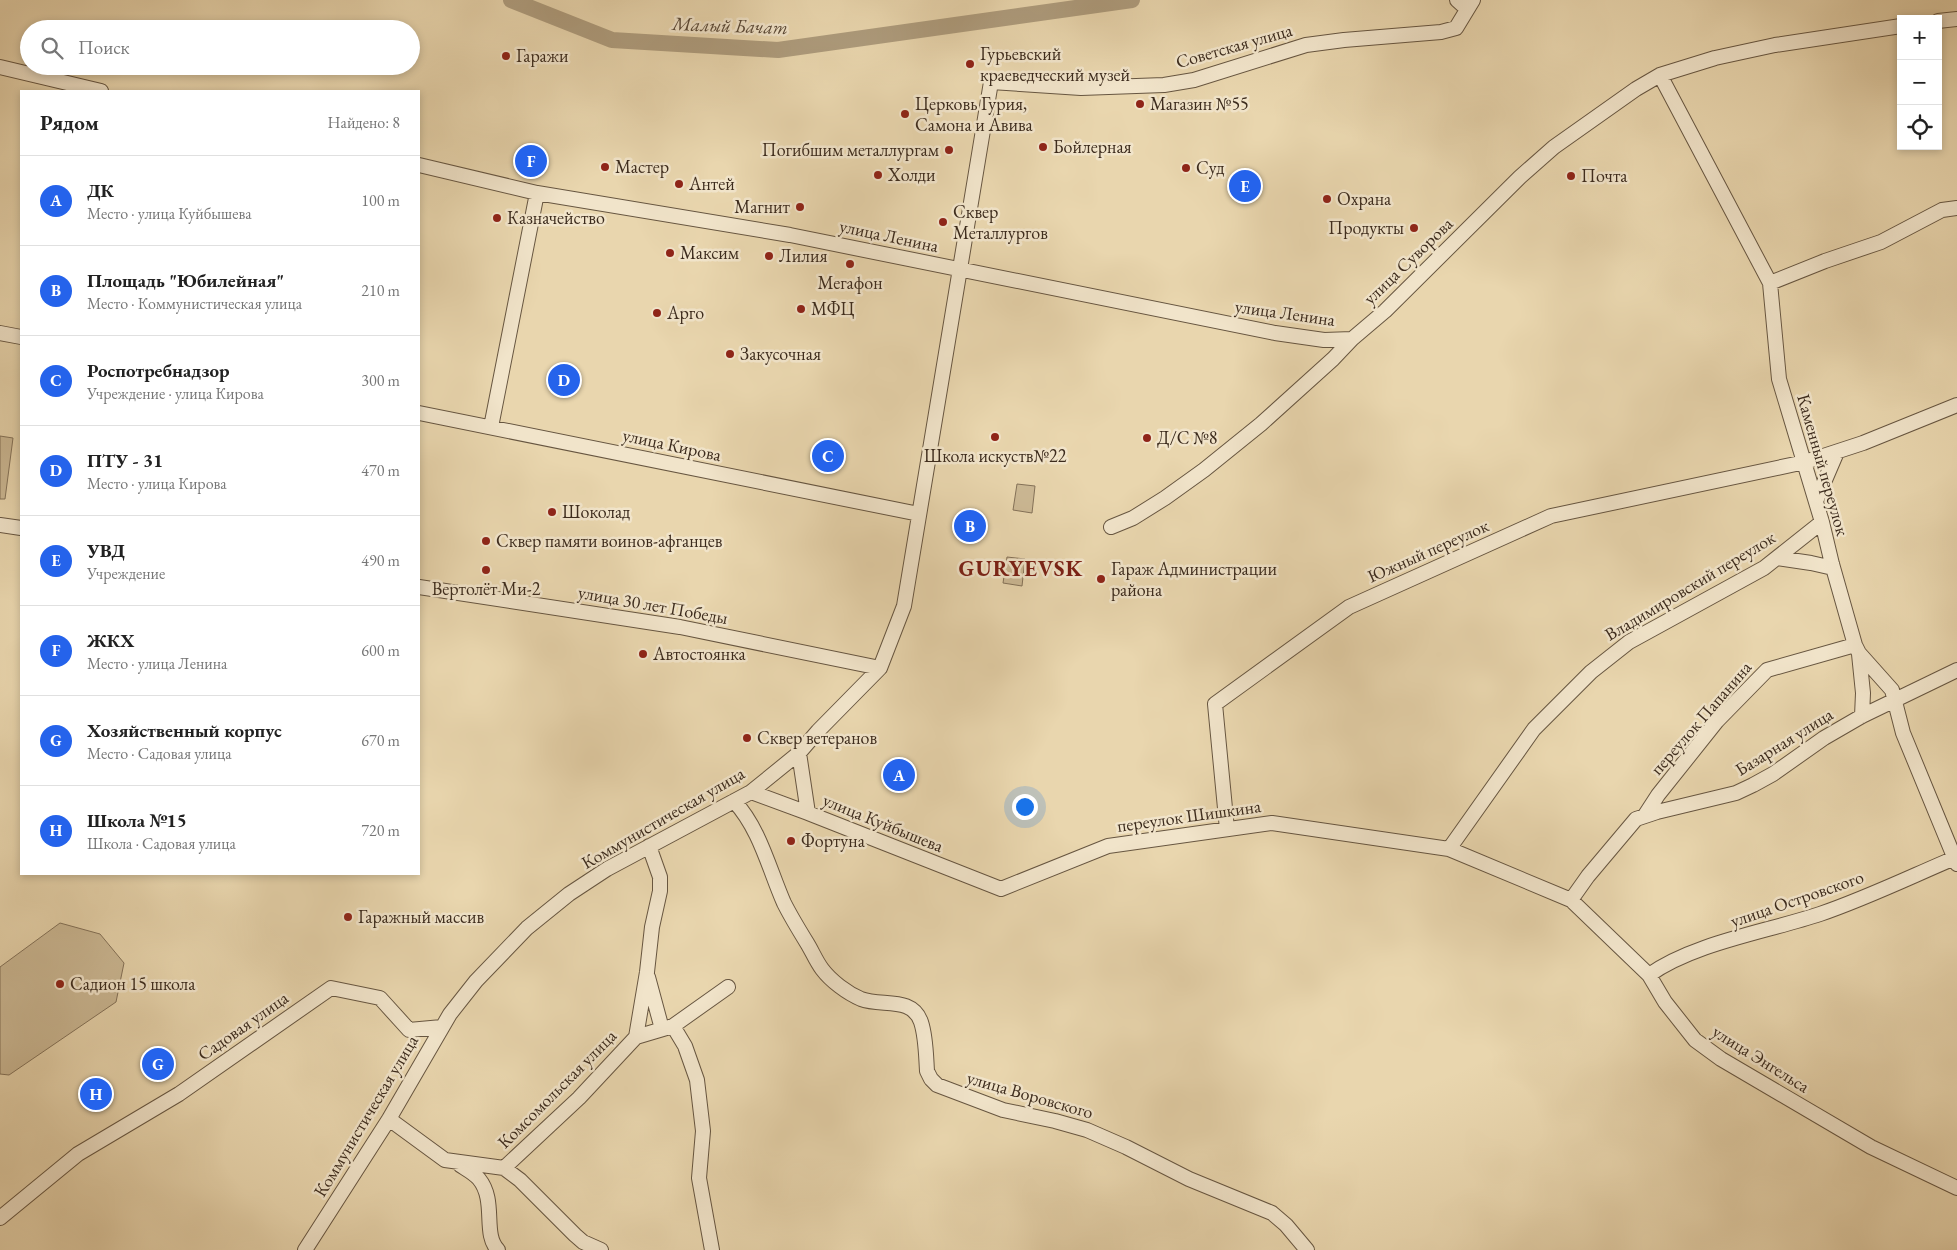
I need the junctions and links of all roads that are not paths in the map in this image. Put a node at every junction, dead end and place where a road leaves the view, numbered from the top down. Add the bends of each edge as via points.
1 (1466, 3) edge
2 (1957, 19) edge
3 (1942, 21) edge
4 (1897, 27) edge
5 (0, 67) edge
6 (20, 72) edge
7 (34, 75) edge
8 (1660, 75) junction
9 (991, 82) joint
10 (97, 90) edge
11 (420, 165) edge
12 (537, 193) junction
13 (1957, 208) edge
14 (959, 270) junction
15 (1770, 283) junction
16 (0, 333) edge
17 (20, 337) edge
18 (1352, 339) junction
19 (1957, 405) edge
20 (420, 413) edge
21 (491, 427) junction
22 (1837, 452) junction
23 (1804, 462) junction
24 (1816, 501) junction
25 (918, 514) junction
26 (1822, 522) junction
27 (0, 525) edge
28 (1111, 527) dead end
29 (20, 528) edge
30 (1777, 558) junction
31 (1833, 568) junction
32 (420, 587) edge
33 (1857, 649) junction
34 (880, 668) junction
35 (1957, 670) edge
36 (1895, 700) junction
37 (1862, 716) junction
38 (799, 753) junction
39 (751, 792) junction
40 (734, 801) junction
41 (808, 813) junction
42 (1644, 815) junction
43 (1227, 829) junction
44 (648, 846) junction
45 (1449, 849) junction
46 (1956, 860) edge
47 (1001, 889) joint
48 (1571, 900) junction
49 (647, 972) junction
50 (1649, 975) junction
51 (728, 987) dead end
52 (442, 1027) junction
53 (668, 1028) junction
54 (636, 1037) junction
55 (389, 1119) junction
56 (458, 1163) junction
57 (504, 1168) junction
58 (1957, 1188) edge
59 (0, 1218) edge
60 (305, 1250) edge
61 (498, 1250) edge
62 (593, 1250) edge
63 (712, 1250) edge
64 (1307, 1250) edge

1 - 9 street, Советская улица via 1456,28 1306,45 1194,80 1164,85 1081,88
2 - 3 street
4 - 8 street, улица Суворова via 1775,45 1700,61
5 - 6 street
7 - 10 street
8 - 15 street, Каменный переулок
8 - 18 street, улица Суворова via 1554,147
9 - 14 street, Коммунистическая улица
11 - 12 street, улица Ленина
12 - 14 street, улица Ленина via 790,235
12 - 21 street
13 - 15 street via 1942,210 1881,242
14 - 18 street, улица Ленина via 1275,333 1324,340
14 - 25 street, Коммунистическая улица
15 - 23 street, Каменный переулок via 1779,379
16 - 17 street
18 - 28 street, улица Суворова via 1279,408 1204,470 1133,518
19 - 22 street
20 - 21 street, улица Кирова
21 - 25 street, улица Кирова
22 - 23 street
22 - 24 street
23 - 24 street, Каменный переулок
23 - 43 street, Южный переулок via 1551,516 1350,607 1215,704
24 - 26 street, Каменный переулок
25 - 34 street, Коммунистическая улица via 904,606
26 - 30 street, Владимировский переулок
26 - 31 street, Каменный переулок
27 - 29 street
30 - 31 street
30 - 45 street, Владимировский переулок via 1629,642 1591,672 1534,729
31 - 33 street, Каменный переулок
32 - 34 street, улица 30 лет Победы via 680,627
33 - 36 street, Каменный переулок via 1892,690
33 - 37 street via 1863,693
33 - 42 street, переулок Папанина via 1767,670 1718,722
34 - 38 street, Коммунистическая улица
35 - 36 street, Базарная улица
36 - 37 street, Базарная улица
36 - 46 street, Каменный переулок via 1903,733
37 - 42 street, Базарная улица via 1754,785 1736,793
38 - 39 street, Коммунистическая улица
38 - 41 street, улица Куйбышева
39 - 40 street, Коммунистическая улица
39 - 41 street
40 - 44 street, Коммунистическая улица
40 - 64 street, улица Воровского via 744,811 785,904 822,969 845,990 861,999 896,1003 915,1012 921,1021 928,1071 937,1085 1003,1110 1056,1120 1126,1146 1189,1179 1272,1213
41 - 47 street, улица Куйбышева
42 - 48 street, Базарная улица via 1636,819
43 - 45 street, переулок Шишкина via 1272,823
43 - 47 street, переулок Шишкина via 1108,846
44 - 49 street, Комсомольская улица via 660,884
44 - 52 street, Коммунистическая улица via 569,894 527,928 476,981
45 - 48 street, улица Энгельса
46 - 50 street, улица Островского via 1820,914 1689,954
48 - 50 street, улица Энгельса
49 - 53 street, Комсомольская улица
49 - 54 street, Комсомольская улица
50 - 58 street, улица Энгельса via 1680,1023 1695,1040 1721,1059 1871,1147
51 - 53 street, Комсомольская улица
52 - 55 street, Коммунистическая улица
52 - 59 street, Садовая улица via 409,1030 380,998 331,988 179,1094 78,1154
53 - 54 street, Комсомольская улица
53 - 63 street via 685,1046 697,1080 703,1131 699,1178
54 - 57 street, Комсомольская улица via 579,1098
55 - 56 street via 439,1157
55 - 60 street, Коммунистическая улица
56 - 57 street
56 - 61 street via 484,1187 490,1210 491,1240
57 - 62 street

